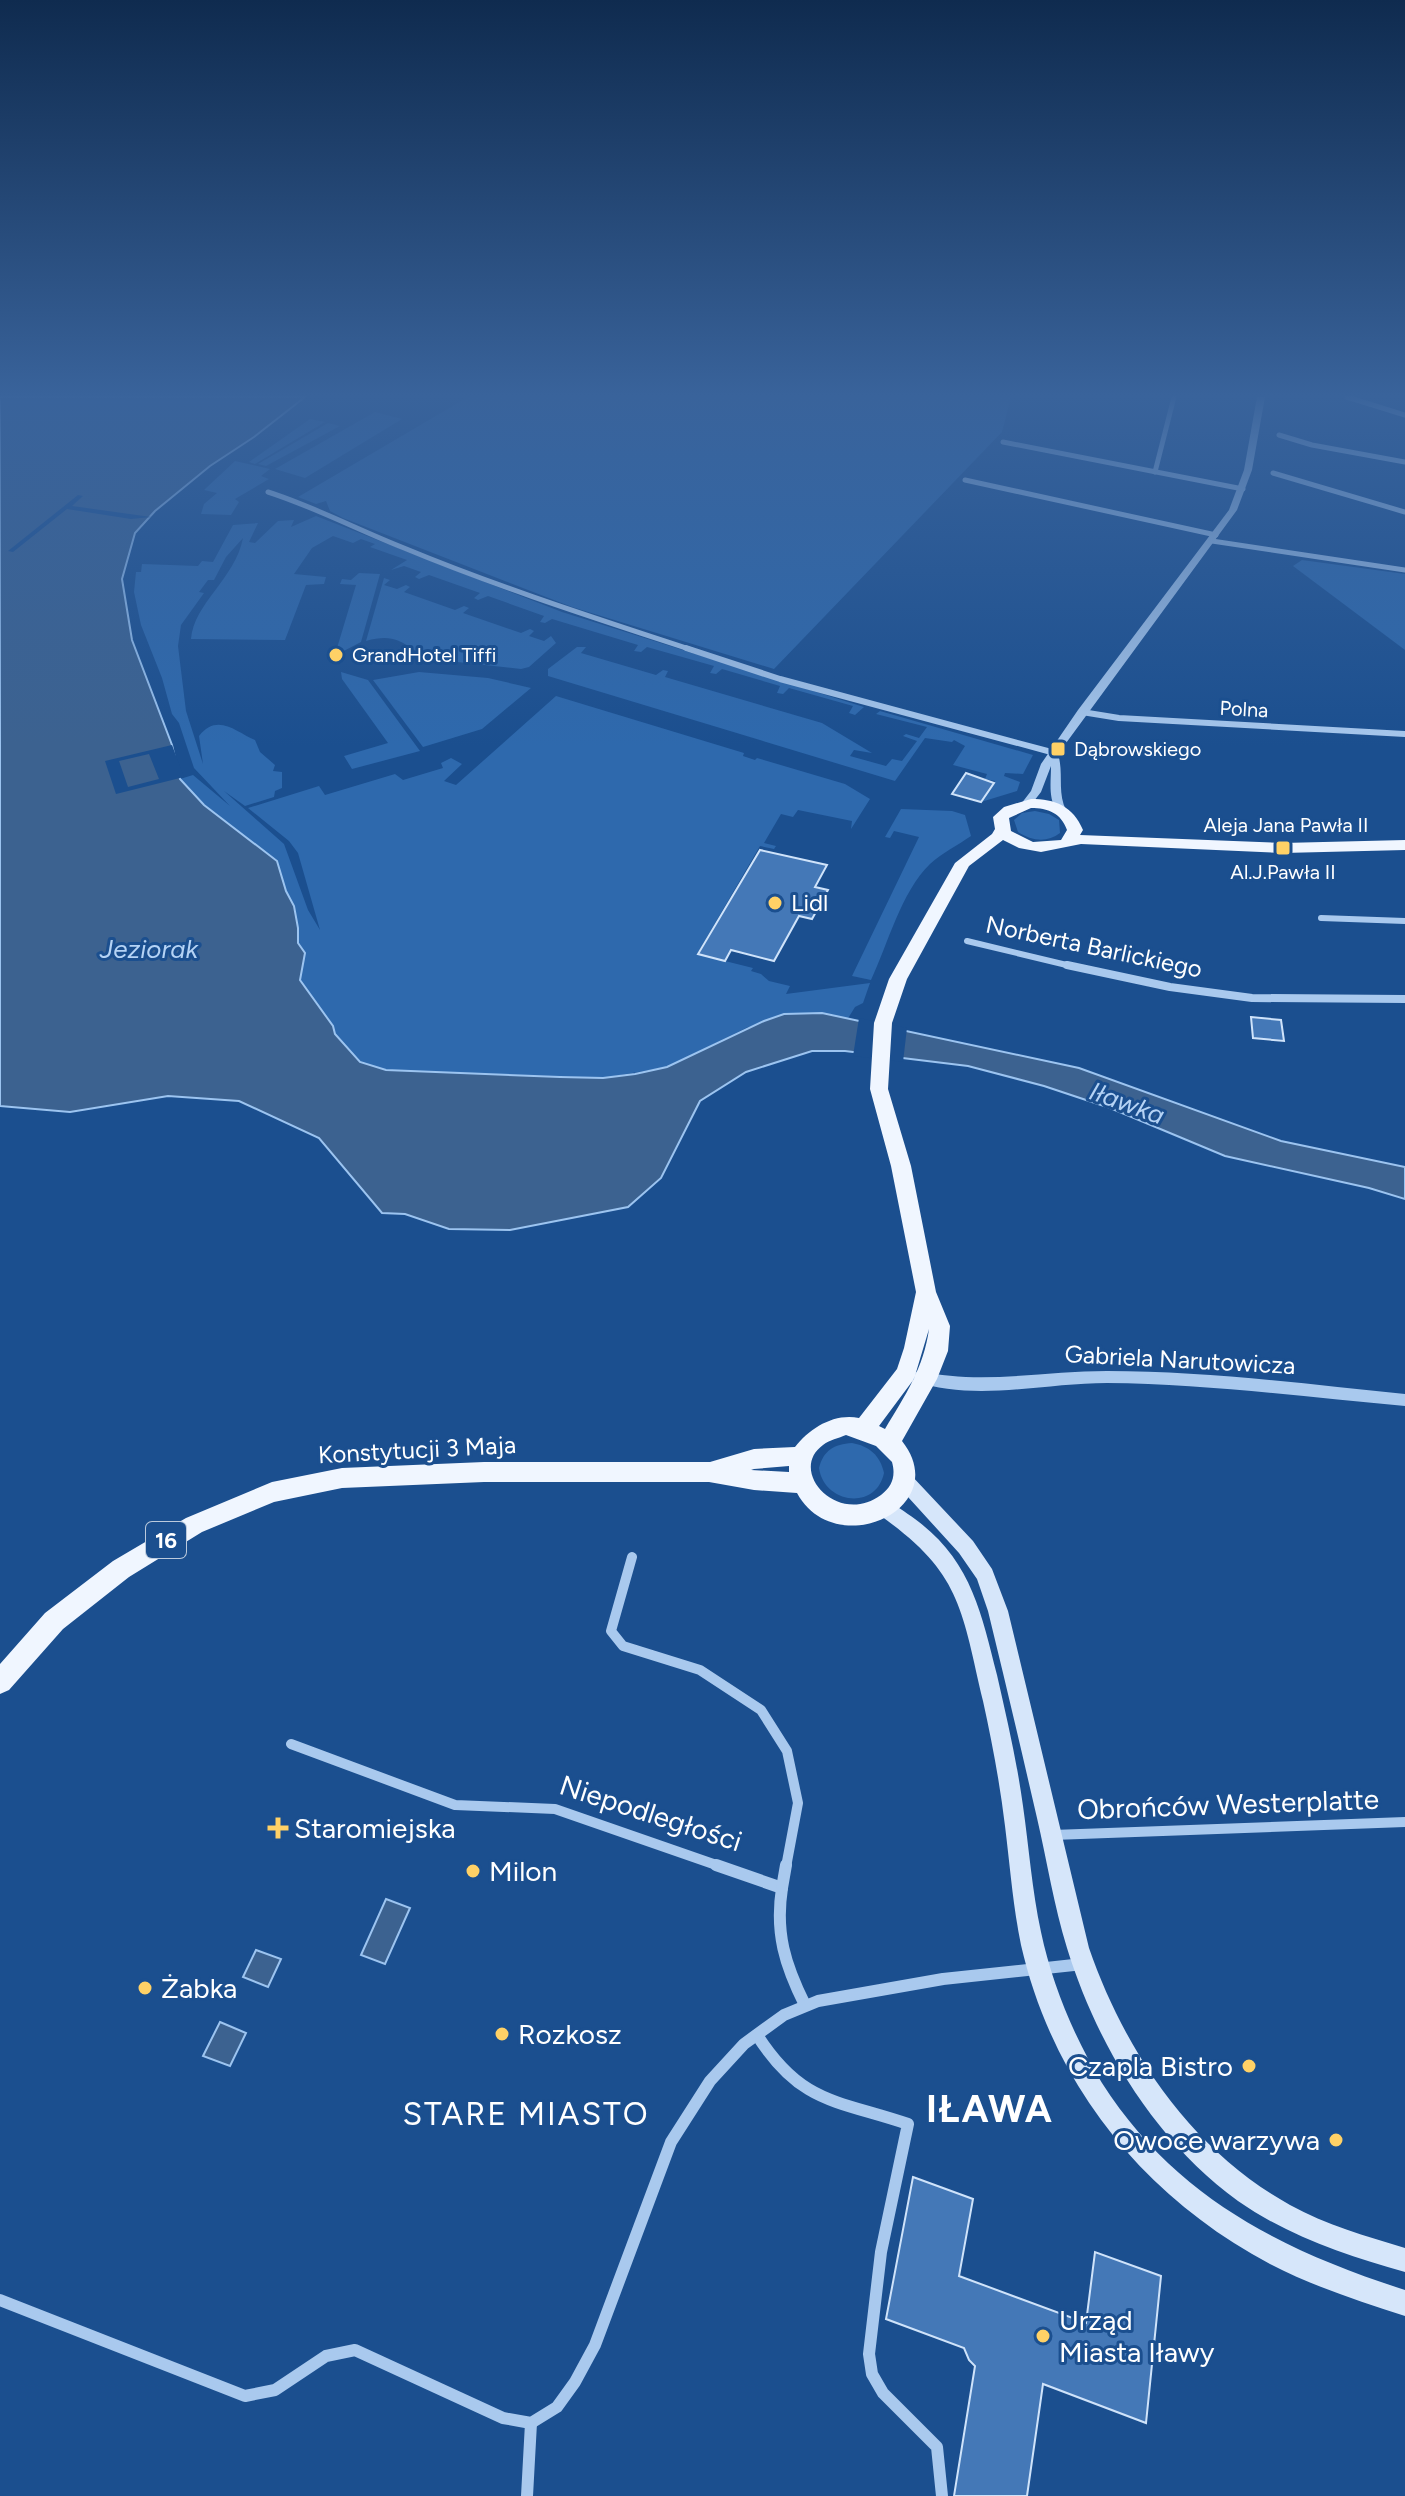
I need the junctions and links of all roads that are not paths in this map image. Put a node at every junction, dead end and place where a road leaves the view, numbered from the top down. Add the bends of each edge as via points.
1 (327, 513) edge
2 (1109, 513) edge
3 (1229, 513) edge
4 (1214, 538) junction
5 (1405, 570) edge
6 (1082, 712) junction
7 (1405, 734) edge
8 (1055, 755) junction
9 (1026, 804) junction
10 (1061, 810) junction
11 (1074, 822) junction
12 (1002, 830) junction
13 (1067, 842) junction
14 (1167, 843) junction
15 (1025, 845) junction
16 (1405, 845) edge
17 (957, 878) junction
18 (1321, 918) dead end
19 (1405, 921) edge
20 (967, 941) dead end
21 (1405, 999) edge
22 (916, 1376) junction
23 (1405, 1400) edge
24 (865, 1427) junction
25 (890, 1441) junction
26 (800, 1456) junction
27 (709, 1472) junction
28 (904, 1480) junction
29 (801, 1483) junction
30 (884, 1508) junction
31 (632, 1557) dead end
32 (0, 1682) edge
33 (291, 1744) dead end
34 (1405, 1822) edge
35 (1052, 1835) junction
36 (782, 1888) junction
37 (1083, 1964) junction
38 (1039, 1969) junction
39 (805, 2005) junction
40 (757, 2035) junction
41 (1405, 2260) edge
42 (0, 2300) edge
43 (1405, 2303) edge
44 (531, 2423) junction
45 (527, 2496) edge
46 (942, 2496) edge

1 - 8 street via 567,609 780,679
2 - 4 street
3 - 4 street
4 - 5 street
4 - 6 street
6 - 7 street, Polna
6 - 8 street
8 - 9 street
8 - 10 street via 1054,795
9 - 10 main road
9 - 12 main road via 1004,812
10 - 11 main road
11 - 13 main road
11 - 14 main road, Aleja Jana Pawła II
12 - 15 main road
12 - 17 main road via 963,863
13 - 14 main road, Aleja Jana Pawła II
13 - 15 main road via 1048,848
14 - 16 main road, Aleja Jana Pawła II via 1283,848
15 - 17 main road via 1002,850
17 - 22 main road via 909,957 887,1009 878,1068 926,1292 940,1326 937,1351
18 - 19 street
20 - 21 street, Norberta Barlickiego via 1127,979 1211,991 1292,1000
22 - 23 street, Gabriela Narutowicza via 970,1384 1125,1377
22 - 24 main road
22 - 25 main road
24 - 25 main road
24 - 26 main road via 825,1430 809,1440
25 - 28 main road via 899,1453
26 - 27 main road, Konstytucji 3 Maja / 16 via 754,1459
26 - 29 main road
27 - 29 main road, Konstytucji 3 Maja / 16
27 - 32 main road, Konstytucji 3 Maja / 16 via 374,1476 272,1492 194,1525 121,1569 54,1621
28 - 30 main road
28 - 35 main road via 985,1575
29 - 30 main road via 827,1510 846,1516 866,1516
30 - 38 main road via 941,1552 970,1606 1013,1803 1021,1885
31 - 36 street via 611,1631 623,1646 700,1670 761,1710 787,1751 798,1803
33 - 36 street, Niepodległości via 455,1805 555,1809
34 - 35 street, Obrońców Westerplatte
35 - 37 main road
36 - 39 street via 777,1942
37 - 38 street
37 - 41 main road via 1121,2049 1206,2156 1241,2188 1279,2212 1331,2237
38 - 39 street via 923,1980
38 - 43 main road via 1093,2090 1150,2163 1183,2195 1280,2257 1354,2289
39 - 40 street
40 - 44 street via 705,2085 686,2112 595,2345 557,2407
40 - 46 street via 797,2084 908,2124 869,2348 872,2374 900,2413 937,2447
42 - 44 street via 245,2396 275,2390 326,2356 355,2350 503,2418
44 - 45 street

